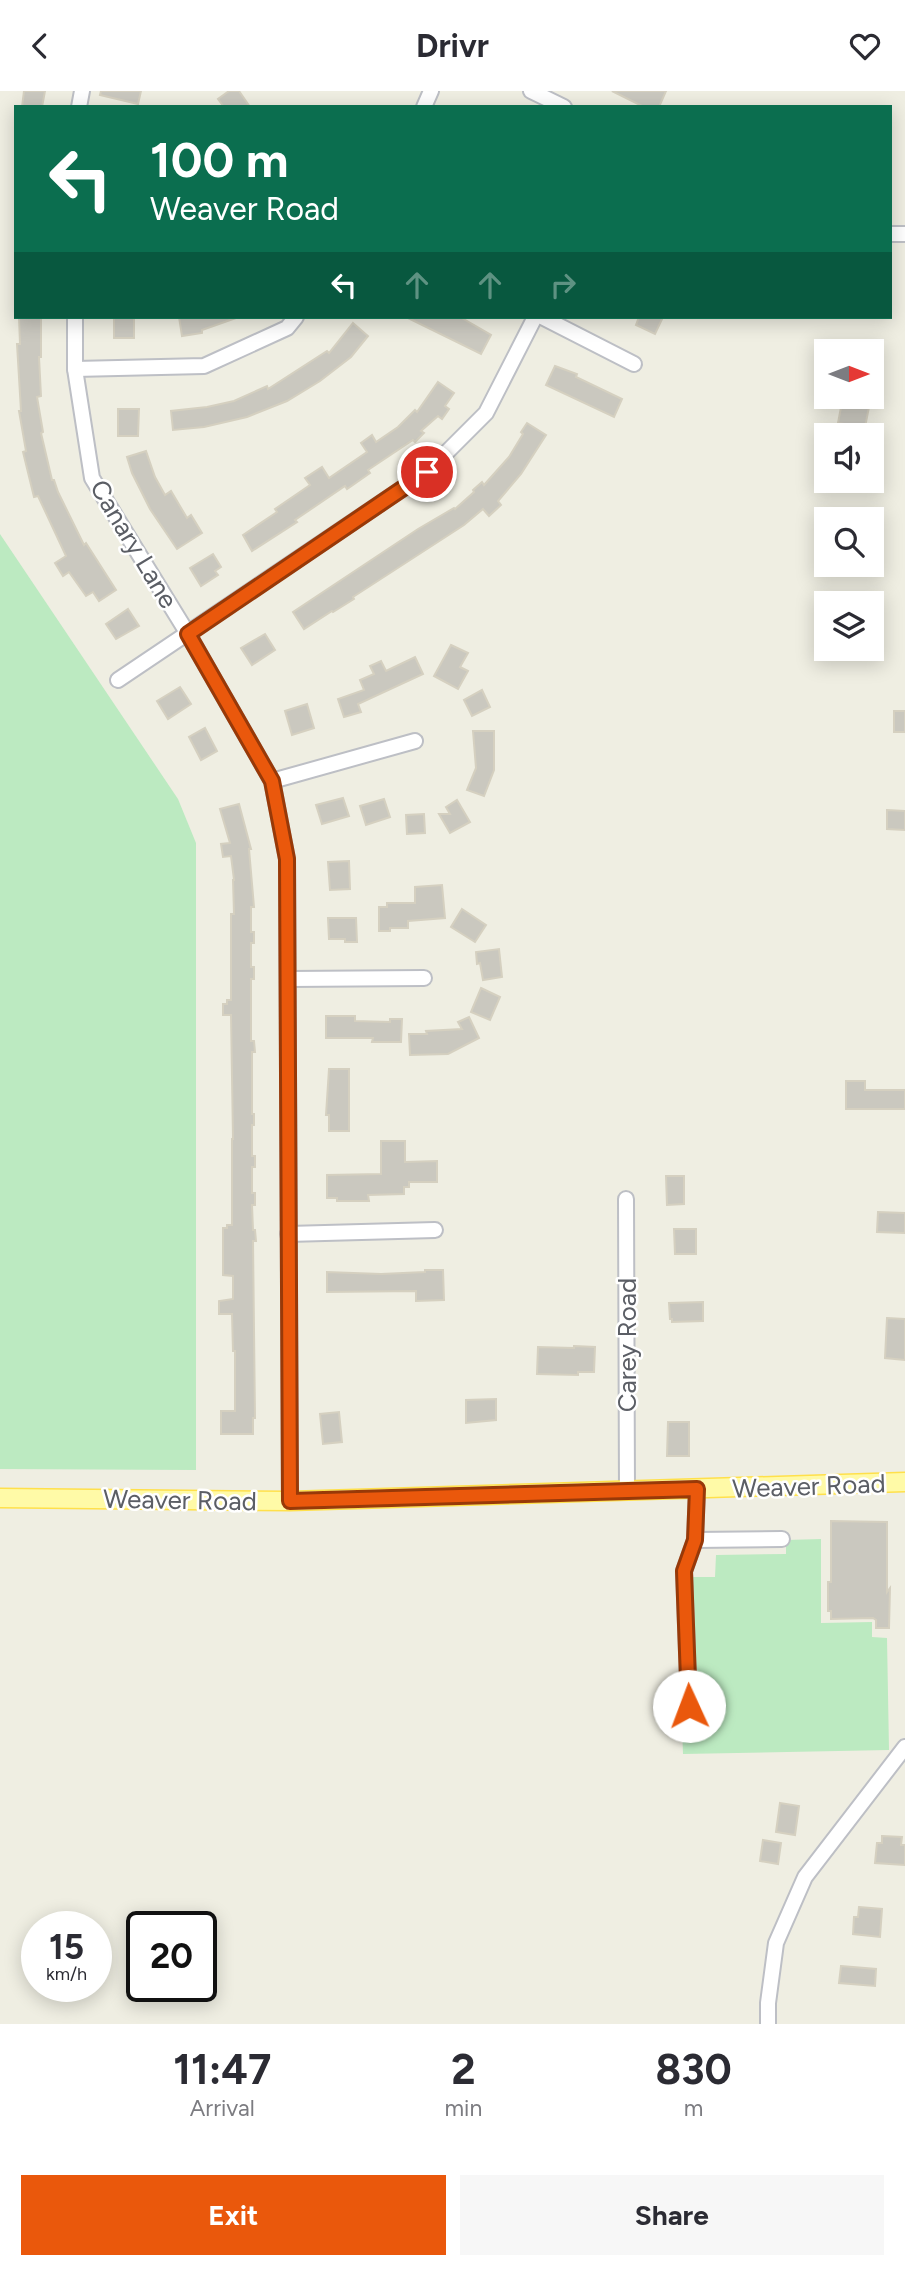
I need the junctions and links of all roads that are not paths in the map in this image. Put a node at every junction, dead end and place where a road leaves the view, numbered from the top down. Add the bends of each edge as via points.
1 (531, 91) edge
2 (560, 105) edge
3 (75, 319) edge
4 (294, 319) edge
5 (534, 319) edge
6 (546, 319) edge
7 (634, 364) dead end
8 (75, 369) junction
9 (188, 634) junction
10 (118, 680) dead end
11 (415, 741) dead end
12 (272, 781) junction
13 (424, 978) dead end
14 (289, 979) junction
15 (626, 1199) dead end
16 (435, 1230) dead end
17 (288, 1234) junction
18 (905, 1482) edge
19 (697, 1489) junction
20 (627, 1492) junction
21 (0, 1498) edge
22 (290, 1501) junction
23 (782, 1539) dead end
24 (695, 1540) junction
25 (689, 1706) dead end
26 (905, 1747) edge
27 (768, 2024) edge

1 - 2 street
3 - 8 street, Canary Lane
4 - 8 street via 287,328 204,366
5 - 9 street via 486,413 427,472
6 - 7 street
8 - 9 street, Canary Lane via 92,478
9 - 10 street
9 - 12 street, Canary Lane
11 - 12 street
12 - 14 street, Canary Lane via 287,859
13 - 14 street
14 - 17 street, Canary Lane
15 - 20 street, Carey Road
16 - 17 street
17 - 22 street, Canary Lane
18 - 19 main road, Weaver Road
19 - 20 main road, Weaver Road
19 - 24 street
20 - 22 main road, Weaver Road
21 - 22 main road, Weaver Road
23 - 24 street
24 - 25 street via 684,1571
26 - 27 street via 805,1877 776,1943

